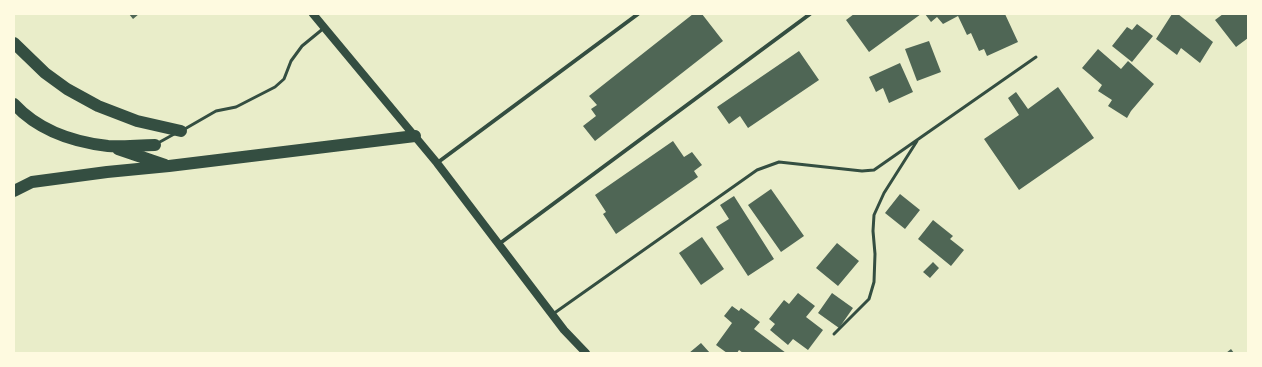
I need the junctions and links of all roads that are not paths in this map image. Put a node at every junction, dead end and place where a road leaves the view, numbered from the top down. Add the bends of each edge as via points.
1 (638, 14) edge
2 (810, 14) edge
3 (315, 15) edge
4 (325, 27) junction
5 (14, 43) edge
6 (1036, 57) dead end
7 (14, 104) edge
8 (181, 131) junction
9 (415, 136) junction
10 (918, 140) junction
11 (154, 145) joint
12 (109, 146) junction
13 (437, 163) junction
14 (169, 166) junction
15 (14, 191) edge
16 (499, 244) junction
17 (553, 314) junction
18 (834, 334) dead end
19 (586, 353) edge

1 - 13 street
2 - 16 street
3 - 4 main road
4 - 8 lane via 302,46 293,57 284,79 275,87 236,107 216,112
4 - 9 main road
5 - 8 highway via 45,73 98,106 137,121
6 - 10 lane
7 - 12 highway via 34,122 50,131 78,141
8 - 11 lane
9 - 13 main road
9 - 14 highway
10 - 17 lane via 874,170 862,171 779,162 757,170
10 - 18 lane via 884,193 874,215 874,282 869,299
11 - 12 highway
12 - 14 highway
13 - 16 main road
14 - 15 highway via 32,182
16 - 17 main road
17 - 19 main road

